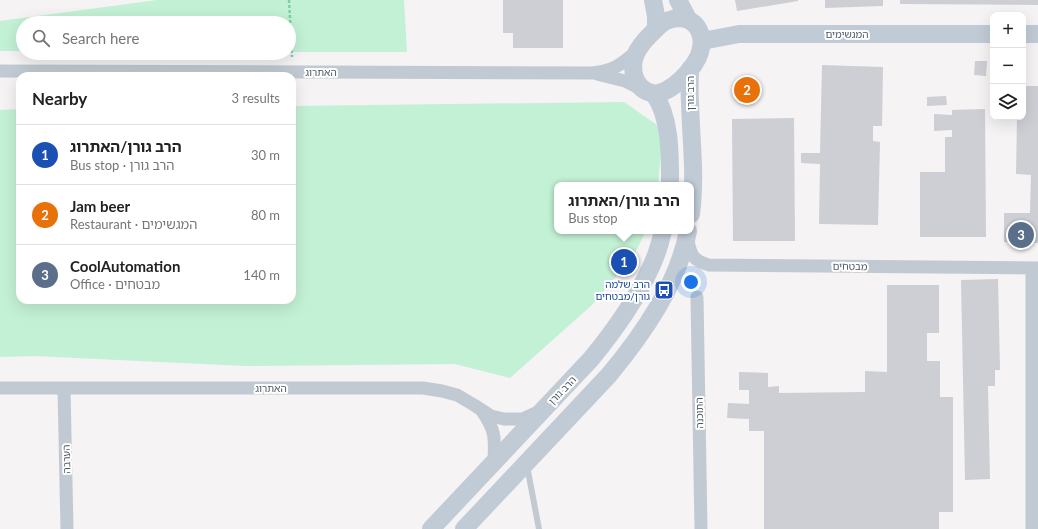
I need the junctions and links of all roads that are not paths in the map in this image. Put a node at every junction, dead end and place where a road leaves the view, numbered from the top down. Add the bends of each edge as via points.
1 (653, 0) edge
2 (678, 0) edge
3 (688, 19) junction
4 (656, 29) junction
5 (990, 34) edge
6 (1026, 34) edge
7 (1038, 34) edge
8 (702, 41) junction
9 (637, 51) junction
10 (690, 69) junction
11 (0, 71) edge
12 (292, 72) edge
13 (296, 72) edge
14 (594, 73) junction
15 (648, 92) junction
16 (670, 182) edge
17 (693, 182) edge
18 (663, 234) edge
19 (688, 234) edge
20 (688, 234) edge
21 (1035, 268) edge
22 (697, 297) dead end
23 (0, 388) edge
24 (64, 389) junction
25 (481, 409) junction
26 (544, 409) junction
27 (494, 462) junction
28 (527, 462) junction
29 (1035, 510) edge
30 (67, 529) edge
31 (431, 529) edge
32 (464, 529) edge
33 (539, 529) edge
34 (701, 529) edge
35 (1032, 529) edge

1 - 4 street
2 - 3 street
3 - 4 street via 666,21
3 - 8 street via 698,27
4 - 9 street
5 - 8 street, המגשימים via 739,34
6 - 7 street
8 - 10 street via 700,52
9 - 14 street, האתרוג via 621,66
9 - 15 street via 633,60 633,72 636,82
10 - 15 street via 683,78 662,93
10 - 17 street, הרב גורן
11 - 12 street, האתרוג
13 - 14 street, האתרוג
14 - 15 street, האתרוג via 625,81
15 - 16 street via 658,99 667,126
18 - 26 street, הרב גורן via 650,269 625,316 591,360
19 - 21 street, מבטחים via 693,257 698,262 709,265
20 - 28 street via 672,279 645,328 609,375
21 - 29 street
22 - 34 street, התוכנה
23 - 24 street, האתרוג
24 - 25 street, האתרוג via 423,388 457,396
24 - 30 street, הערבה
25 - 26 street, האתרוג via 490,416 523,419
25 - 27 street via 494,432
26 - 27 street, הרב גורן
27 - 31 street, הרב גורן
28 - 32 street
28 - 33 lane
29 - 35 street

